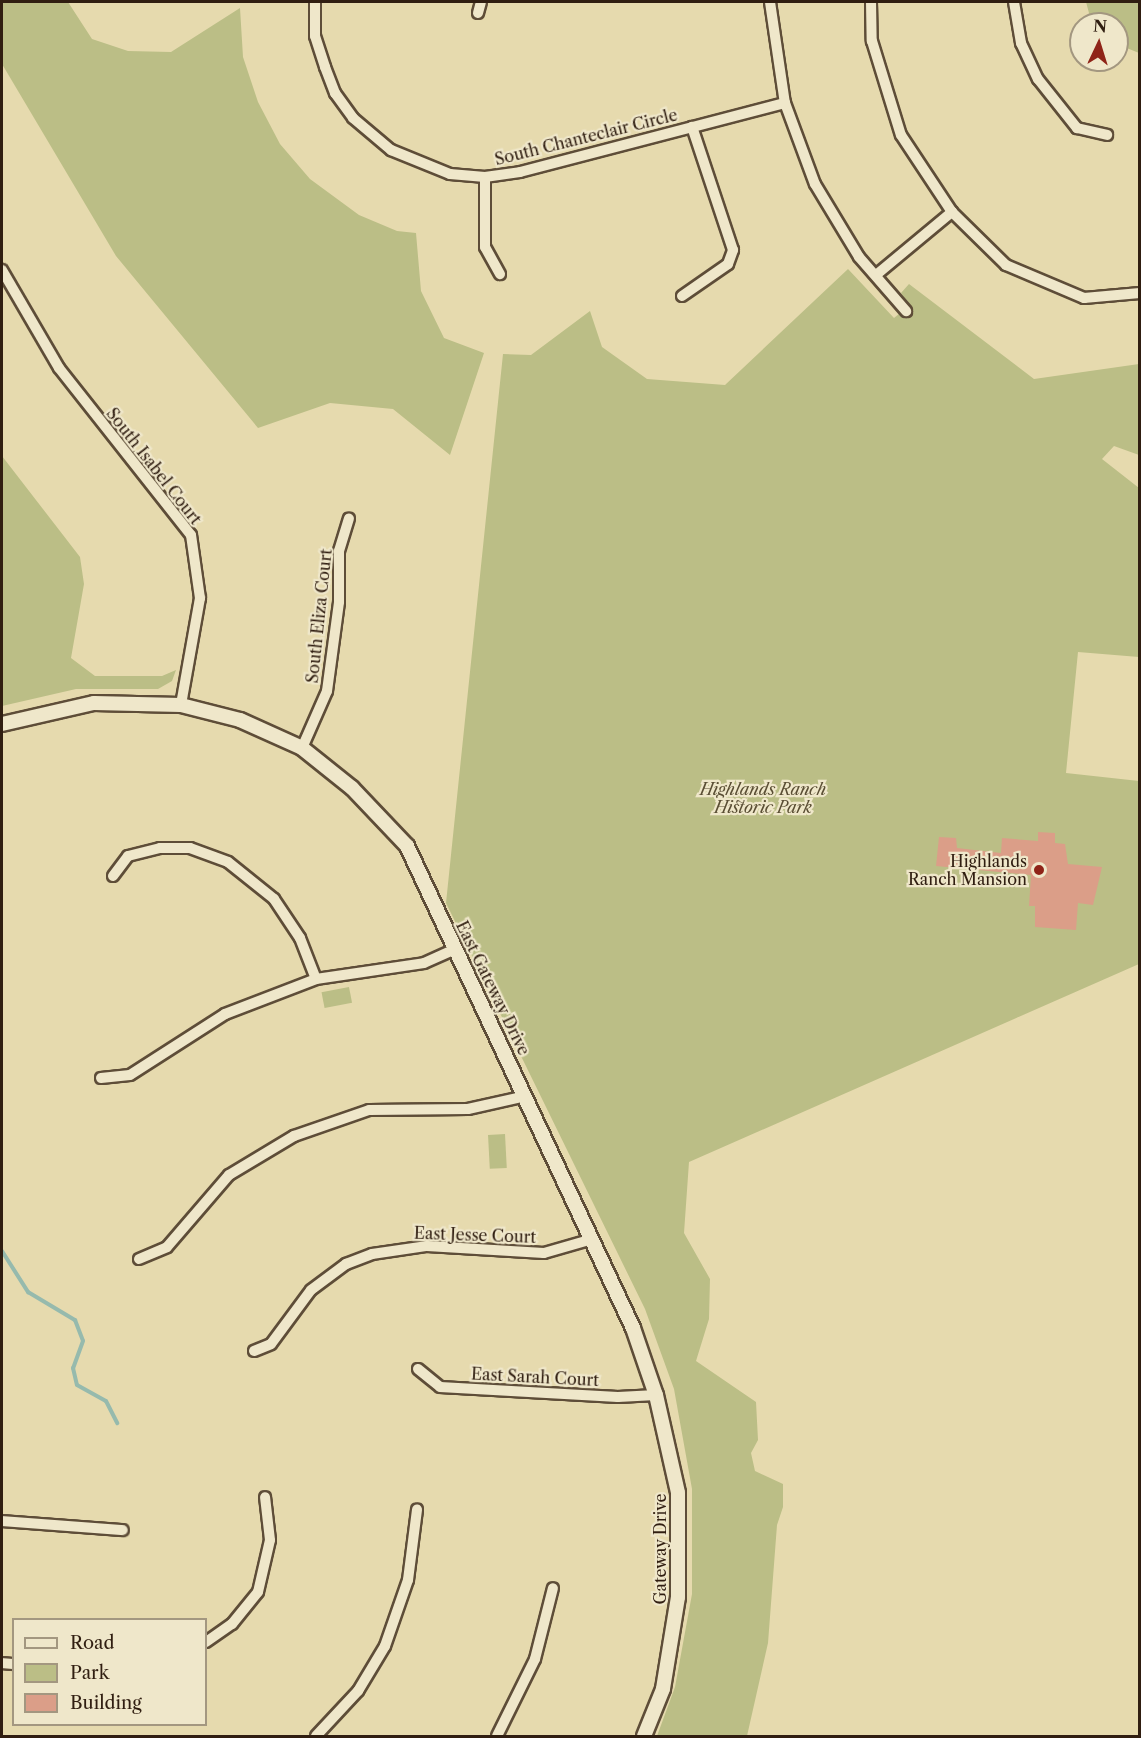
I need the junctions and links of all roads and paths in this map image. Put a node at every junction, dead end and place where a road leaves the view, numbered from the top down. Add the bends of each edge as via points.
1 (315, 2) edge
2 (770, 2) edge
3 (871, 2) edge
4 (1014, 2) edge
5 (785, 103) junction
6 (692, 127) junction
7 (1107, 135) dead end
8 (485, 177) junction
9 (952, 212) junction
10 (2, 270) edge
11 (500, 274) dead end
12 (876, 275) junction
13 (1140, 293) edge
14 (682, 296) dead end
15 (906, 311) dead end
16 (349, 519) dead end
17 (180, 705) junction
18 (2, 724) edge
19 (302, 748) junction
20 (113, 876) dead end
21 (455, 949) junction
22 (316, 979) junction
23 (101, 1078) dead end
24 (526, 1096) junction
25 (589, 1240) junction
26 (140, 1258) dead end
27 (254, 1351) dead end
28 (418, 1369) dead end
29 (656, 1395) junction
30 (265, 1497) dead end
31 (417, 1510) dead end
32 (2, 1521) edge
33 (123, 1530) dead end
34 (553, 1588) dead end
35 (207, 1641) edge
36 (316, 1737) edge
37 (497, 1737) edge
38 (644, 1737) edge

1 - 8 street, South Chanteclair Circle via 315,36 325,67 335,93 353,118 391,150 419,165
2 - 5 street
3 - 9 street via 872,41 901,135
4 - 7 street via 1021,44 1038,79 1077,128
5 - 6 street, South Chanteclair Circle
5 - 12 street via 814,184 840,230
6 - 8 street, South Chanteclair Circle
6 - 14 street via 733,250 728,264
8 - 11 street via 485,248
9 - 12 street
9 - 13 street via 1016,269 1084,298
10 - 17 street, South Isabel Court via 58,368 191,535 200,598
12 - 15 street
16 - 19 street, South Eliza Court via 339,551 339,602 327,691
17 - 18 street via 94,703
17 - 19 street, East Gateway Drive via 240,720
19 - 21 street, East Gateway Drive via 352,788 407,846
20 - 22 street via 128,856 160,848 190,848 228,862 274,899 300,938
21 - 22 street via 424,963
21 - 24 street, East Gateway Drive
22 - 23 street via 225,1014 130,1075
24 - 25 street, East Gateway Drive
24 - 26 street via 468,1109 369,1110 294,1136 229,1175 167,1247
25 - 27 street, East Jesse Court via 544,1253 427,1246 372,1254 346,1264 311,1290 271,1344
25 - 29 street, East Gateway Drive via 633,1328
28 - 29 street, East Sarah Court via 440,1387 618,1397
29 - 38 street, Gateway Drive via 678,1493 678,1597 663,1689
30 - 35 street via 270,1540 258,1592 232,1624
31 - 36 street via 408,1580 385,1646 358,1691
32 - 33 street
34 - 37 street via 535,1659

